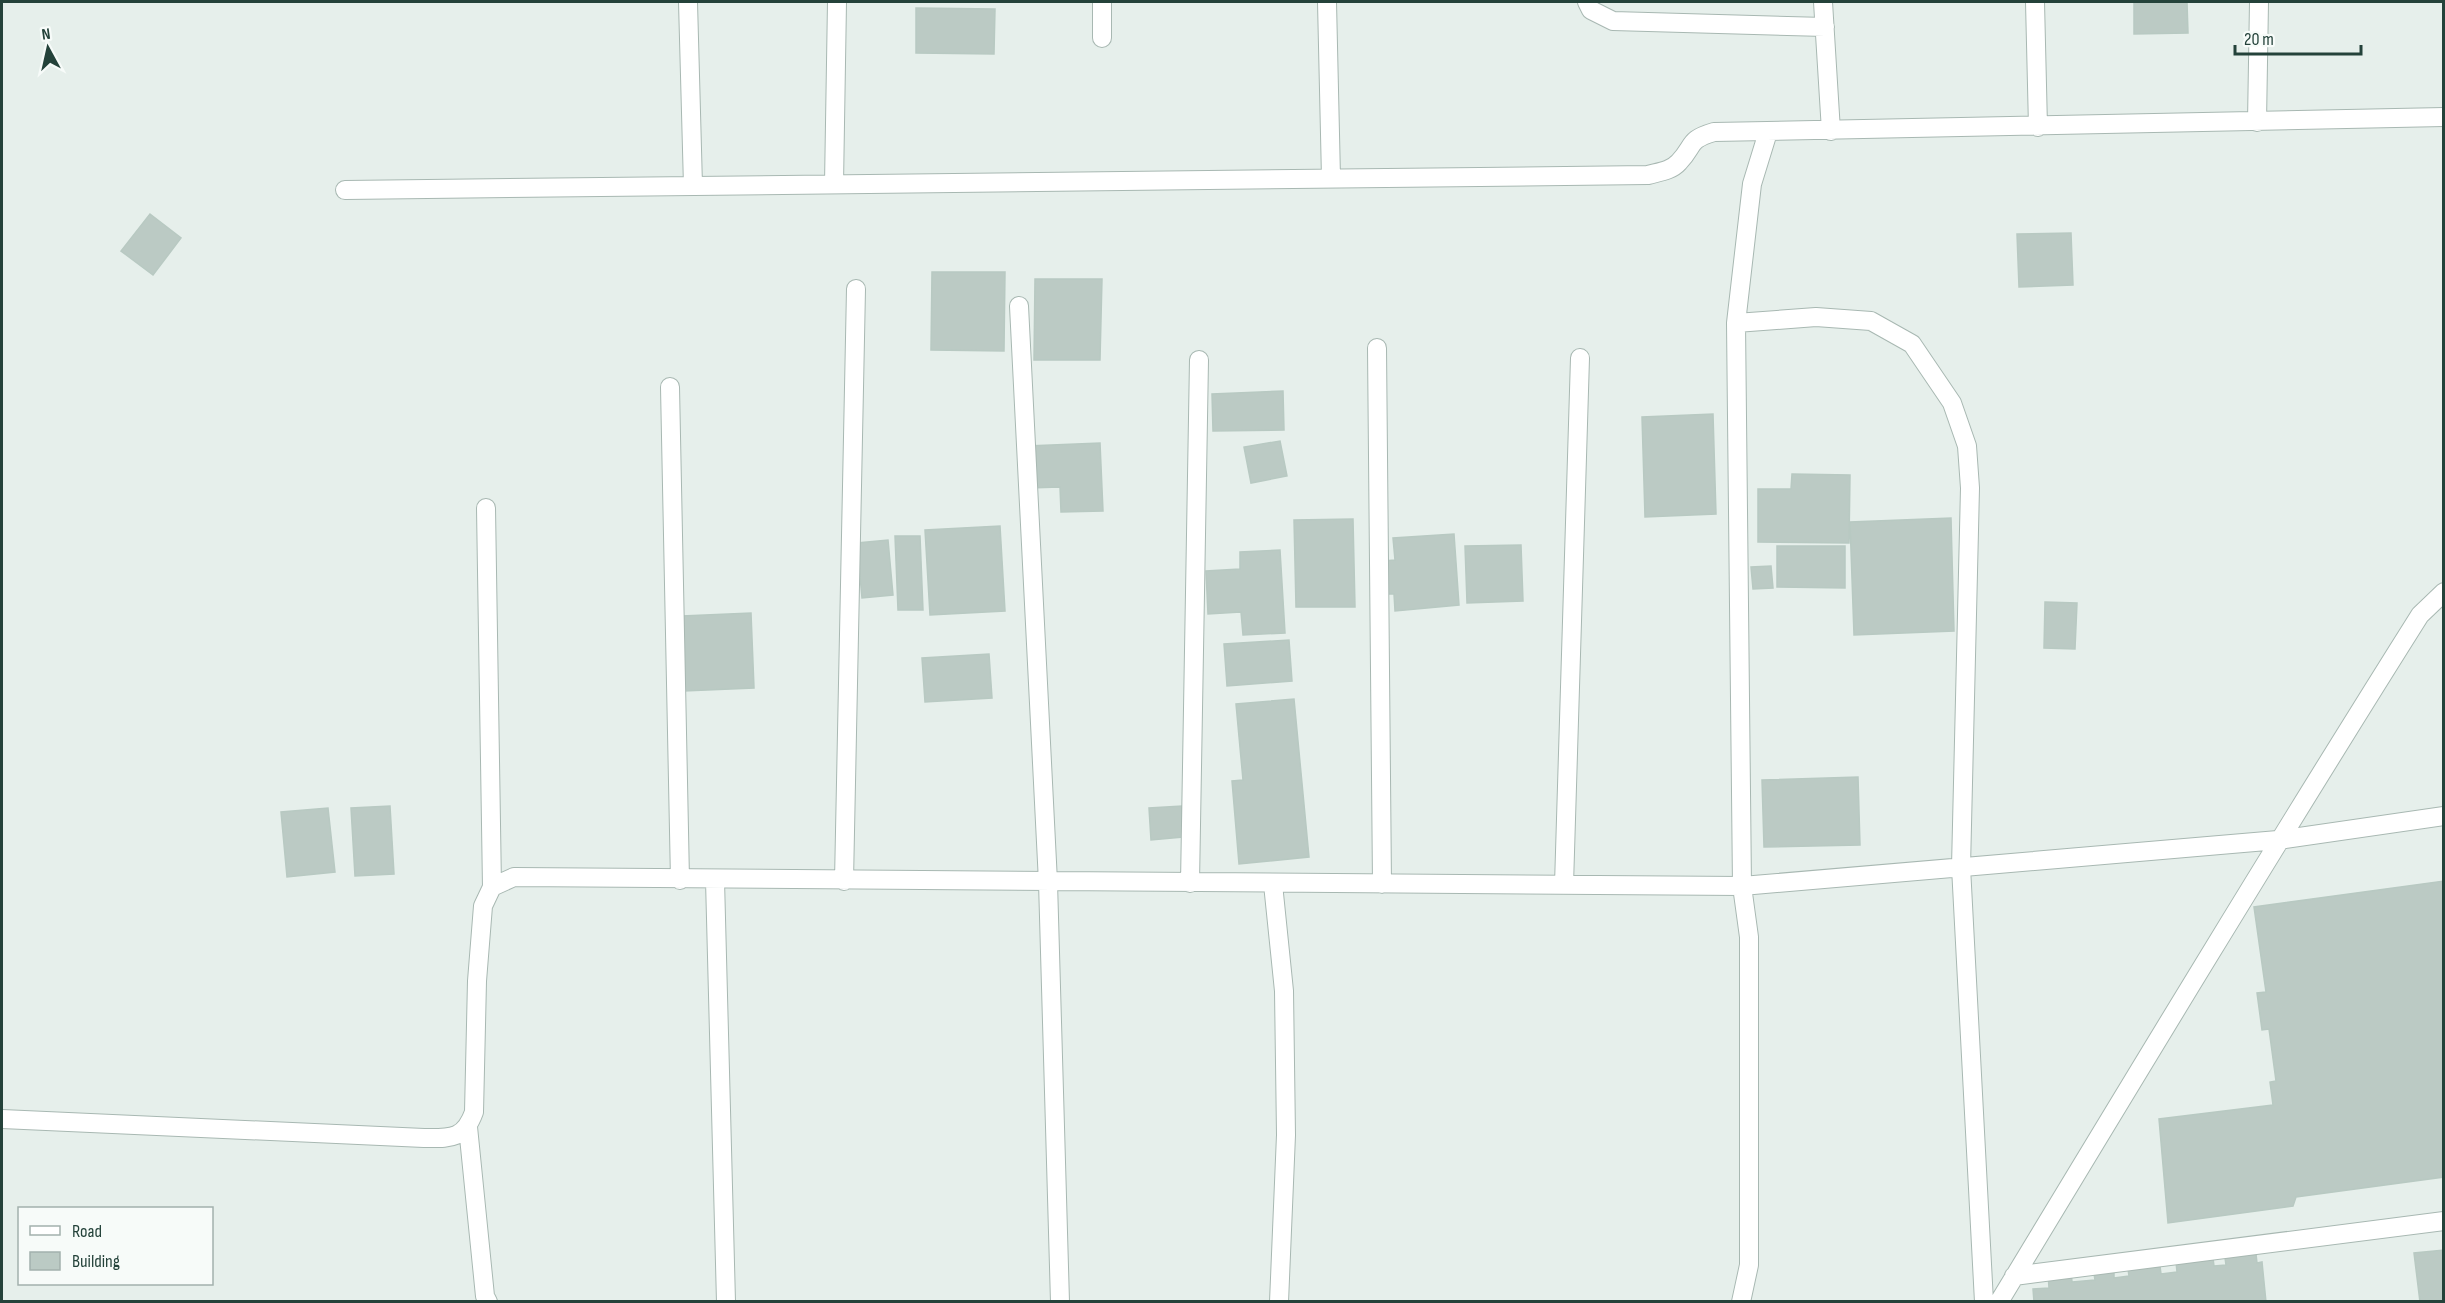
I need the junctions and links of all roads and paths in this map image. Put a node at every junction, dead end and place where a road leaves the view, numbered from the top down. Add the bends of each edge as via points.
1 (688, 2) edge
2 (837, 2) edge
3 (1102, 2) edge
4 (1327, 2) edge
5 (1587, 2) edge
6 (1823, 2) edge
7 (2035, 2) edge
8 (2259, 2) edge
9 (1825, 27) junction
10 (1102, 38) dead end
11 (2444, 117) edge
12 (2257, 122) junction
13 (2038, 127) junction
14 (1831, 131) junction
15 (1768, 132) junction
16 (1331, 178) junction
17 (834, 184) junction
18 (693, 186) junction
19 (345, 190) dead end
20 (856, 289) dead end
21 (1019, 306) dead end
22 (1736, 323) junction
23 (1377, 348) dead end
24 (1580, 358) dead end
25 (1199, 360) dead end
26 (670, 387) dead end
27 (486, 508) dead end
28 (2444, 592) edge
29 (2444, 816) edge
30 (2278, 840) junction
31 (1961, 867) junction
32 (680, 880) junction
33 (715, 880) junction
34 (844, 880) junction
35 (1048, 882) junction
36 (1191, 883) junction
37 (1273, 884) junction
38 (1382, 884) junction
39 (1564, 885) junction
40 (1742, 886) junction
41 (492, 887) junction
42 (2, 1119) edge
43 (468, 1127) junction
44 (2444, 1221) edge
45 (2014, 1276) junction
46 (488, 1302) edge
47 (726, 1302) edge
48 (1060, 1302) edge
49 (1279, 1302) edge
50 (1742, 1302) edge
51 (1984, 1302) edge
52 (1999, 1302) edge

1 - 18 street
2 - 17 street
3 - 10 street
4 - 16 street
5 - 9 street via 1591,10 1613,21
6 - 9 street
7 - 13 street
8 - 12 street
9 - 14 street
11 - 12 street
12 - 13 street
13 - 14 street
14 - 15 street
15 - 16 street via 1714,132 1700,136 1679,162 1668,170 1648,175
15 - 22 street via 1752,184
16 - 17 street
17 - 18 street
18 - 19 street
20 - 34 street
21 - 35 street
22 - 31 street via 1816,317 1871,321 1912,344 1952,403 1966,446 1970,488
22 - 40 street
23 - 38 street
24 - 39 street
25 - 36 street
26 - 32 street
27 - 41 street
28 - 30 street via 2420,615
29 - 30 street
30 - 31 street
30 - 45 street
31 - 40 street
31 - 51 street
32 - 33 street
32 - 41 street via 514,877
33 - 34 street
33 - 47 street
34 - 35 street
35 - 36 street
35 - 48 street
36 - 37 street
37 - 38 street
37 - 49 street via 1284,992 1286,1135
38 - 39 street
39 - 40 street
40 - 50 street via 1749,937 1749,1265
41 - 43 street via 483,906 474,1112
42 - 43 street via 424,1138 458,1136
43 - 46 street
44 - 45 street
45 - 52 street

